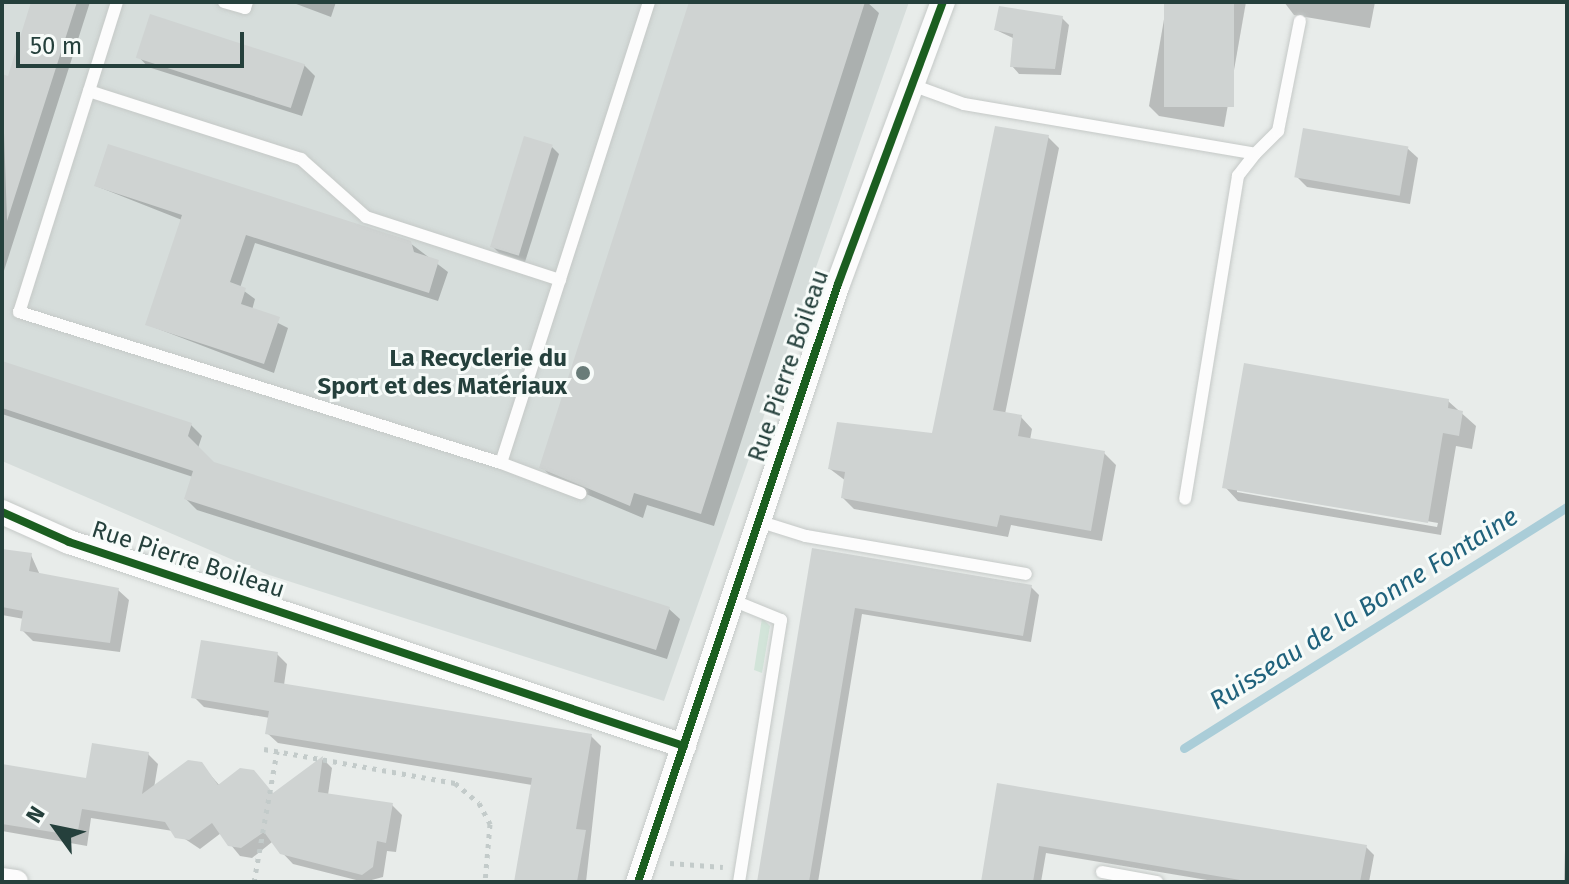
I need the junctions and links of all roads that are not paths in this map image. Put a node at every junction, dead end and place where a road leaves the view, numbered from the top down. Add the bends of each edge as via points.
1 (117, 2) edge
2 (224, 2) edge
3 (247, 2) edge
4 (649, 2) edge
5 (943, 2) edge
6 (1300, 21) dead end
7 (912, 85) junction
8 (89, 91) junction
9 (1255, 154) junction
10 (560, 280) junction
11 (501, 463) junction
12 (580, 493) dead end
13 (1185, 499) dead end
14 (2, 512) edge
15 (758, 521) junction
16 (1026, 574) dead end
17 (732, 600) junction
18 (684, 746) junction
19 (1102, 872) dead end
20 (2, 880) edge
21 (16, 882) edge
22 (638, 882) edge
23 (739, 882) edge
24 (1157, 882) edge

1 - 8 lane
2 - 3 lane via 245,8
4 - 10 lane
5 - 7 street, Rue Pierre Boileau
6 - 9 lane via 1278,131
7 - 9 lane via 964,104
7 - 15 street, Rue Pierre Boileau
8 - 10 lane via 301,159 366,217
8 - 11 lane via 19,312
9 - 13 lane via 1238,176
10 - 11 lane
11 - 12 lane
14 - 18 street, Rue Pierre Boileau via 69,542
15 - 16 lane via 806,536
15 - 17 street, Rue Pierre Boileau
17 - 18 street, Rue Pierre Boileau
17 - 23 lane via 781,620
18 - 22 street, Rue Pierre Boileau
19 - 24 lane
20 - 21 street

